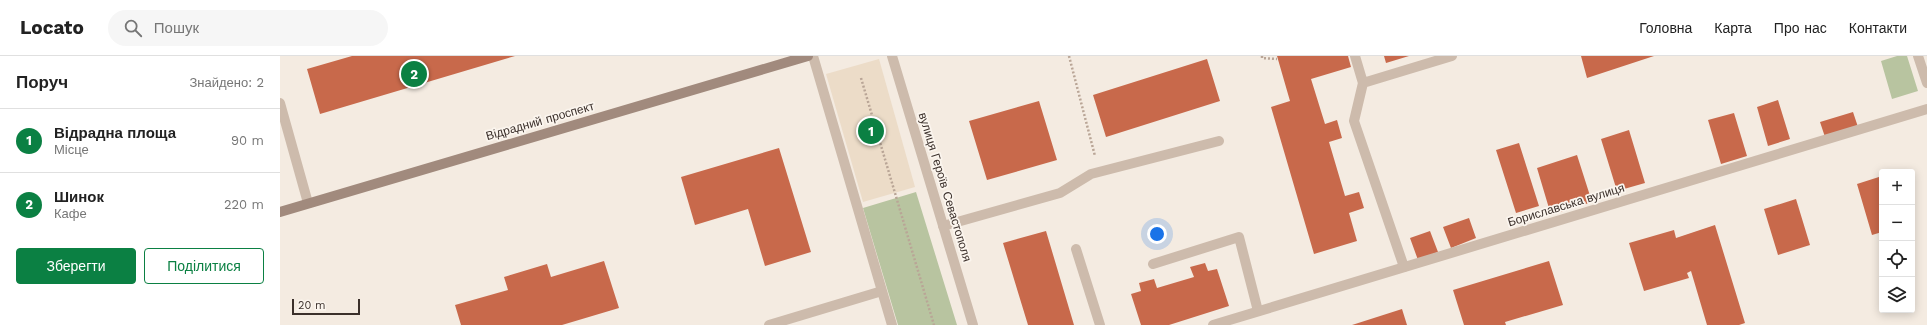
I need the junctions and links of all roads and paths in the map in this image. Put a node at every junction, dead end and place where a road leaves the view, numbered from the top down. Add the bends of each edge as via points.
1 (808, 56) edge
2 (813, 56) edge
3 (892, 56) edge
4 (1069, 56) edge
5 (1262, 56) edge
6 (1355, 56) edge
7 (1452, 56) edge
8 (1918, 56) edge
9 (1278, 58) dead end
10 (861, 78) dead end
11 (1363, 82) junction
12 (1927, 83) edge
13 (280, 103) edge
14 (1927, 109) edge
15 (1219, 141) dead end
16 (1100, 172) junction
17 (308, 204) junction
18 (280, 212) edge
19 (943, 226) junction
20 (1076, 249) dead end
21 (1153, 264) dead end
22 (1404, 267) junction
23 (882, 291) junction
24 (1258, 312) junction
25 (769, 325) edge
26 (892, 325) edge
27 (934, 325) edge
28 (973, 325) edge
29 (1100, 325) edge
30 (1213, 325) edge

1 - 17 main road, Відрадний проспект
2 - 23 street
3 - 19 street, вулиця Героїв Севастополя
4 - 16 path
5 - 9 path
6 - 11 street
7 - 11 street
8 - 12 street
10 - 27 path
11 - 22 street via 1354,121
13 - 17 street
14 - 22 street, Бориславська вулиця
15 - 16 street
16 - 19 street via 1091,174 1060,193
17 - 18 main road, Відрадний проспект
19 - 28 street, вулиця Героїв Севастополя
20 - 29 street
21 - 24 street via 1239,237
22 - 24 street, Бориславська вулиця
23 - 25 street
23 - 26 street
24 - 30 street, Бориславська вулиця

